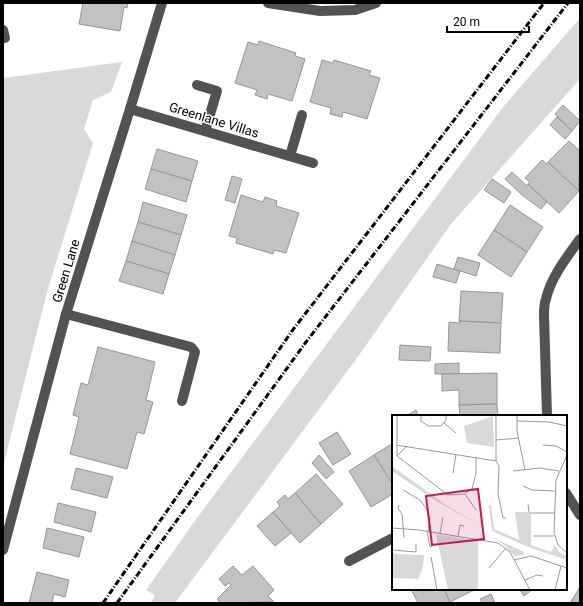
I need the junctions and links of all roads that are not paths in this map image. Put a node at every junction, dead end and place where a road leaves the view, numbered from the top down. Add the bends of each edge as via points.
1 (162, 3) edge
2 (268, 3) edge
3 (376, 3) edge
4 (197, 85) dead end
5 (130, 109) junction
6 (302, 115) dead end
7 (205, 131) junction
8 (290, 156) junction
9 (313, 163) dead end
10 (580, 239) edge
11 (66, 314) junction
12 (182, 401) dead end
13 (547, 415) edge
14 (567, 495) edge
15 (580, 515) edge
16 (392, 539) edge
17 (3, 550) edge
18 (349, 561) dead end

1 - 5 street, Green Lane
2 - 3 street via 320,11 355,10
4 - 7 street via 217,91
5 - 7 street, Greenlane Villas
5 - 11 street, Green Lane
6 - 8 street
7 - 8 street, Greenlane Villas
8 - 9 street, Greenlane Villas
10 - 13 street via 551,284 546,299 544,315
11 - 12 street via 191,347 195,352
11 - 17 street, Green Lane
14 - 15 street
16 - 18 street

